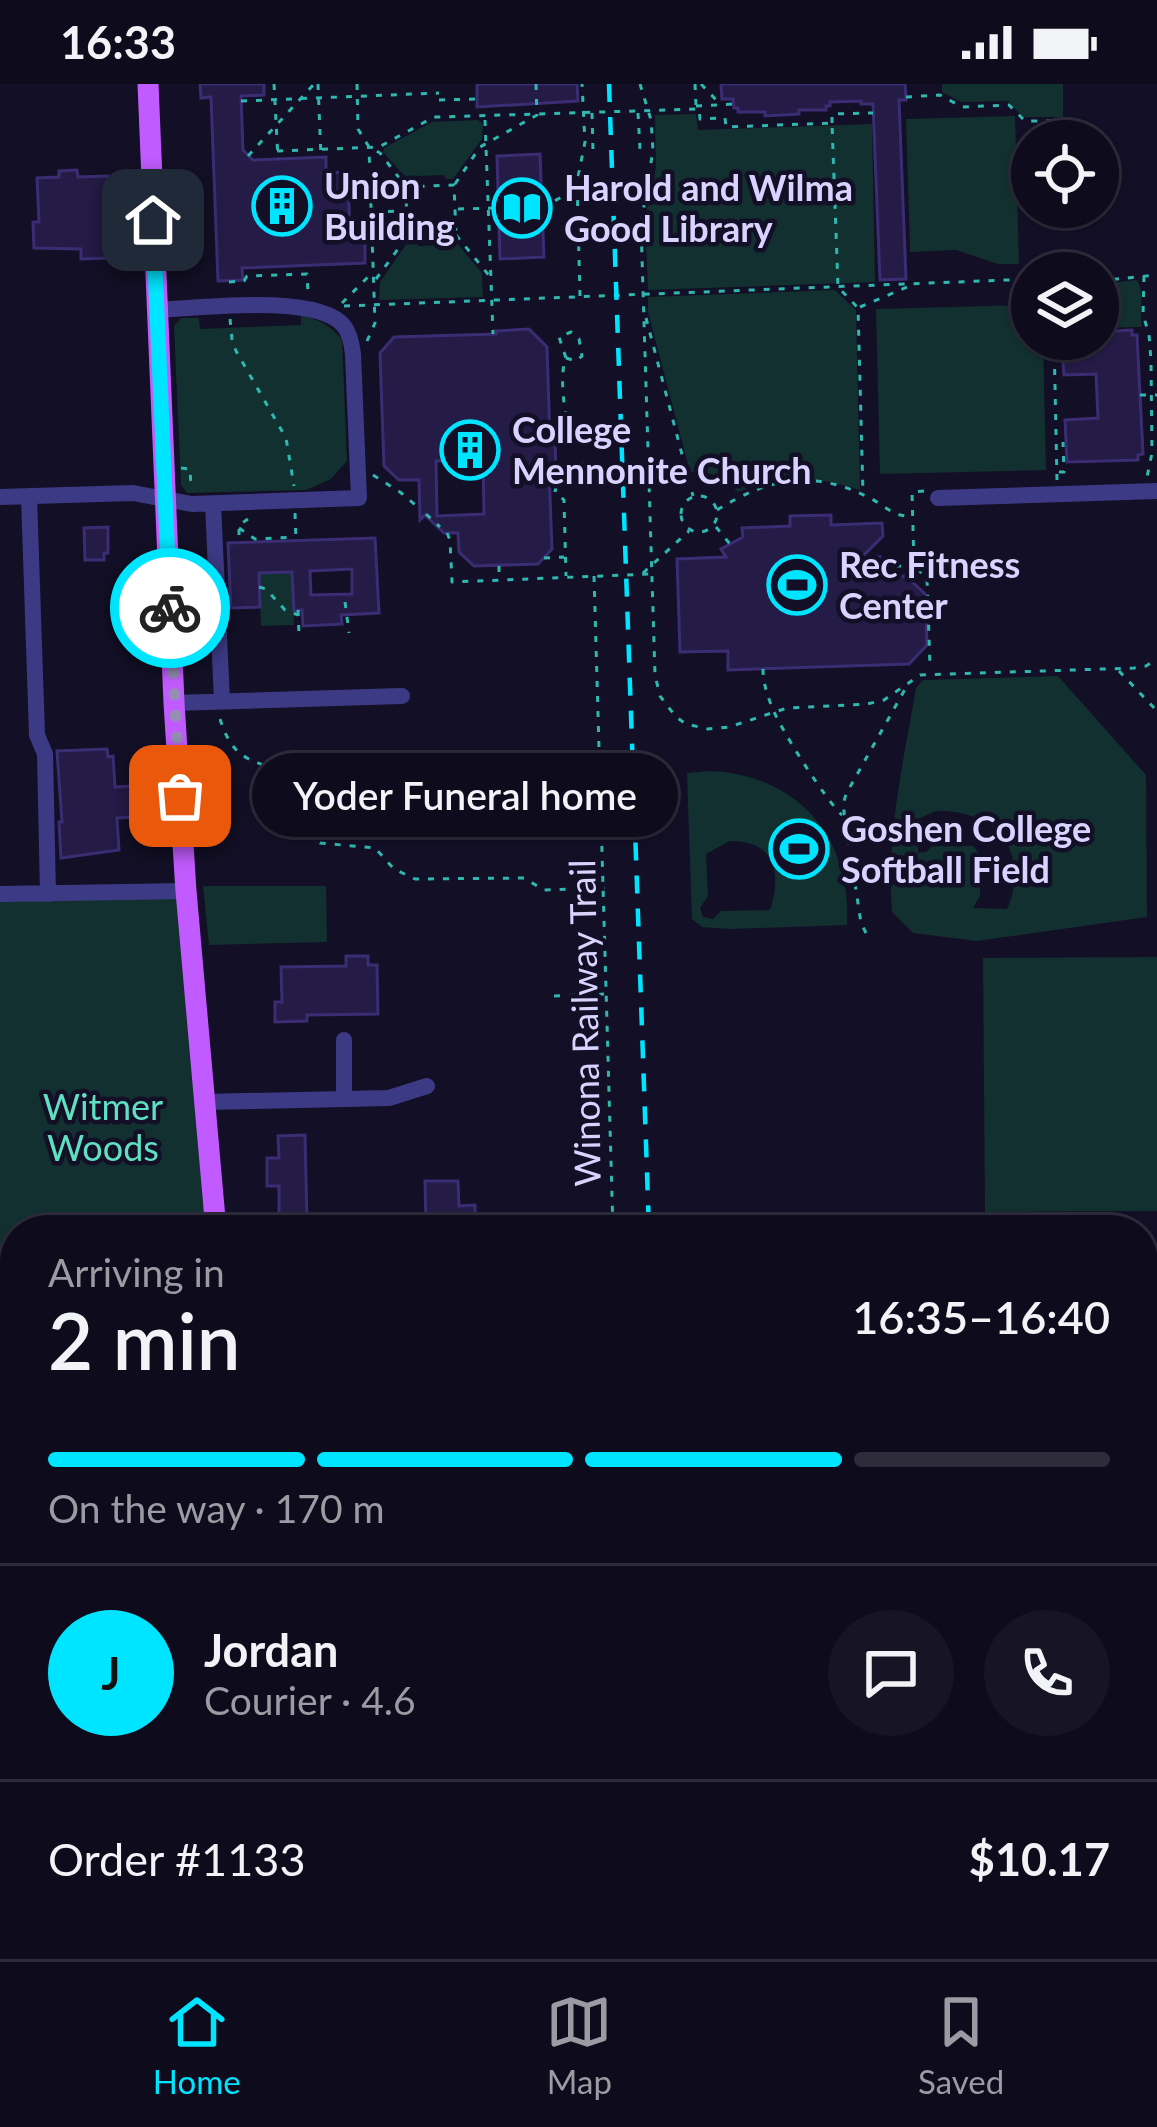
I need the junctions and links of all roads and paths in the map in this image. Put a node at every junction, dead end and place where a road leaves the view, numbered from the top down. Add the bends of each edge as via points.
1 (148, 84) edge
2 (274, 84) edge
3 (316, 84) edge
4 (357, 84) edge
5 (438, 84) edge
6 (536, 84) edge
7 (582, 84) edge
8 (640, 84) edge
9 (698, 84) edge
10 (439, 93) junction
11 (358, 96) junction
12 (906, 97) dead end
13 (301, 98) junction
14 (318, 98) junction
15 (275, 99) junction
16 (464, 99) junction
17 (477, 99) dead end
18 (241, 100) dead end
19 (723, 104) junction
20 (734, 104) dead end
21 (696, 107) junction
22 (649, 110) junction
23 (638, 111) junction
24 (582, 113) junction
25 (592, 113) junction
26 (874, 113) dead end
27 (537, 115) junction
28 (465, 116) junction
29 (485, 116) junction
30 (725, 118) junction
31 (1023, 120) edge
32 (832, 123) junction
33 (276, 127) junction
34 (487, 143) junction
35 (368, 147) junction
36 (320, 149) junction
37 (640, 149) dead end
38 (277, 151) junction
39 (593, 151) dead end
40 (248, 156) dead end
41 (321, 157) dead end
42 (278, 159) dead end
43 (454, 185) junction
44 (406, 187) junction
45 (578, 188) junction
46 (489, 208) junction
47 (498, 208) dead end
48 (542, 208) dead end
49 (456, 209) junction
50 (406, 211) junction
51 (371, 212) junction
52 (371, 229) junction
53 (456, 236) junction
54 (407, 237) junction
55 (360, 240) dead end
56 (277, 266) dead end
57 (285, 266) dead end
58 (266, 267) dead end
59 (373, 272) junction
60 (286, 274) dead end
61 (266, 275) dead end
62 (277, 275) dead end
63 (1156, 275) edge
64 (1144, 276) junction
65 (492, 279) junction
66 (1119, 279) edge
67 (1011, 280) edge
68 (229, 281) dead end
69 (374, 283) junction
70 (915, 284) junction
71 (838, 287) junction
72 (644, 294) junction
73 (580, 296) junction
74 (493, 300) junction
75 (374, 304) junction
76 (230, 307) junction
77 (858, 308) junction
78 (157, 310) junction
79 (644, 311) junction
80 (494, 334) dead end
81 (363, 345) dead end
82 (566, 358) junction
83 (1059, 360) edge
84 (1154, 361) edge
85 (1140, 395) dead end
86 (1154, 395) edge
87 (591, 425) dead end
88 (586, 464) dead end
89 (180, 468) dead end
90 (1152, 492) edge
91 (191, 494) dead end
92 (863, 494) junction
93 (935, 495) joint
94 (1057, 495) junction
95 (29, 496) junction
96 (693, 496) junction
97 (0, 497) edge
98 (165, 497) junction
99 (295, 500) junction
100 (213, 504) junction
101 (717, 510) junction
102 (426, 514) dead end
103 (912, 516) junction
104 (250, 518) dead end
105 (714, 524) junction
106 (440, 527) dead end
107 (691, 530) junction
108 (447, 533) dead end
109 (730, 544) dead end
110 (565, 557) junction
111 (544, 558) dead end
112 (653, 563) junction
113 (499, 566) dead end
114 (880, 566) dead end
115 (914, 566) junction
116 (641, 574) junction
117 (653, 574) junction
118 (594, 576) junction
119 (566, 577) junction
120 (499, 580) junction
121 (260, 587) dead end
122 (345, 602) dead end
123 (349, 633) dead end
124 (299, 634) dead end
125 (1157, 659) edge
126 (930, 667) dead end
127 (763, 669) dead end
128 (1118, 669) junction
129 (911, 680) junction
130 (402, 696) dead end
131 (219, 701) junction
132 (174, 703) junction
133 (1157, 711) edge
134 (773, 712) junction
135 (844, 816) junction
136 (605, 888) junction
137 (186, 891) junction
138 (47, 893) junction
139 (0, 894) edge
140 (866, 933) dead end
141 (606, 994) junction
142 (554, 996) dead end
143 (344, 1040) dead end
144 (427, 1086) dead end
145 (344, 1100) junction
146 (204, 1102) junction
147 (215, 1215) edge
148 (613, 1215) edge

1 - 78 main road
2 - 15 path
3 - 13 path
3 - 14 path
4 - 11 path
5 - 10 path
6 - 27 path
7 - 24 path
8 - 22 path
9 - 19 path
9 - 21 path
10 - 11 path
10 - 16 path via 439,100
11 - 14 path
11 - 35 path via 358,129
12 - 31 path via 1009,105
13 - 14 path
13 - 15 path
13 - 33 path
14 - 36 path
15 - 18 path
15 - 33 path
16 - 17 path
16 - 28 path
19 - 20 path
19 - 21 path
19 - 30 path
21 - 22 path
21 - 30 path via 700,119
22 - 23 path
22 - 72 path
23 - 25 path
23 - 37 path
24 - 25 path
24 - 27 path
24 - 45 path
25 - 39 path
26 - 32 path via 832,114
27 - 29 path
27 - 34 path
28 - 29 path
28 - 35 path via 434,117
29 - 34 path
30 - 32 path via 726,127
32 - 71 path
33 - 38 path
33 - 40 path
34 - 43 path
34 - 46 path
35 - 36 path
35 - 44 path
35 - 51 path
36 - 38 path
36 - 41 path
38 - 42 path
43 - 44 path
43 - 49 path
44 - 50 path
45 - 48 path
45 - 73 path
46 - 47 path
46 - 49 path
46 - 65 path
49 - 53 path
50 - 51 path
50 - 54 path
51 - 52 path
52 - 55 path
52 - 59 path
53 - 54 path
53 - 65 path
54 - 69 path
56 - 62 path
57 - 60 path
58 - 61 path
59 - 69 path
59 - 75 path via 336,309
63 - 64 path
64 - 66 path
64 - 84 path
65 - 74 path
67 - 70 path
68 - 76 path
69 - 75 path
70 - 71 path
70 - 77 path
71 - 72 path
71 - 77 path
72 - 73 path
72 - 79 path
73 - 74 path
74 - 75 path
74 - 80 path
75 - 81 path via 374,329
76 - 78 street
76 - 99 path via 236,351 286,438
76 - 99 street via 314,308 343,325 350,339 359,498
77 - 92 path
78 - 98 main road
79 - 96 path
79 - 112 path
82 - 82 path via 559,337 571,332 582,356
82 - 87 path via 567,425 582,433
83 - 94 path
84 - 86 path
85 - 86 path
86 - 90 path
88 - 110 path via 559,465
89 - 91 path via 190,469
90 - 94 street
92 - 101 path via 789,479
92 - 103 path via 899,517
93 - 94 street
93 - 103 path via 912,492
95 - 97 street
95 - 98 street
95 - 138 street
96 - 101 path via 706,496
96 - 107 path via 681,515
98 - 100 street
98 - 132 main road
99 - 100 street
99 - 104 path via 296,539 239,532
100 - 131 street
101 - 105 path
102 - 106 path
103 - 115 path
105 - 107 path
105 - 109 path
107 - 112 path
108 - 120 path via 452,582
110 - 111 path
110 - 119 path
112 - 116 path
112 - 117 path
113 - 120 path
114 - 115 path
115 - 126 path via 927,579
116 - 117 path
116 - 118 path
117 - 134 path via 655,675 668,708 686,724 709,729
118 - 119 path
118 - 136 path, Winona Railway Trail
119 - 120 path
121 - 124 path via 298,613
122 - 123 path
125 - 128 path
127 - 134 path
128 - 129 path
128 - 133 path
129 - 134 path via 868,704
129 - 135 path via 846,794
130 - 131 street
131 - 132 street
131 - 136 path via 231,746 284,780 320,843 375,848 415,879 524,878 544,890
132 - 137 main road
134 - 135 path
135 - 140 path
136 - 141 path, Winona Railway Trail
137 - 138 street
137 - 146 main road
138 - 139 street
141 - 142 path
141 - 148 path, Winona Railway Trail
143 - 145 street
144 - 145 street
145 - 146 street
146 - 147 main road

